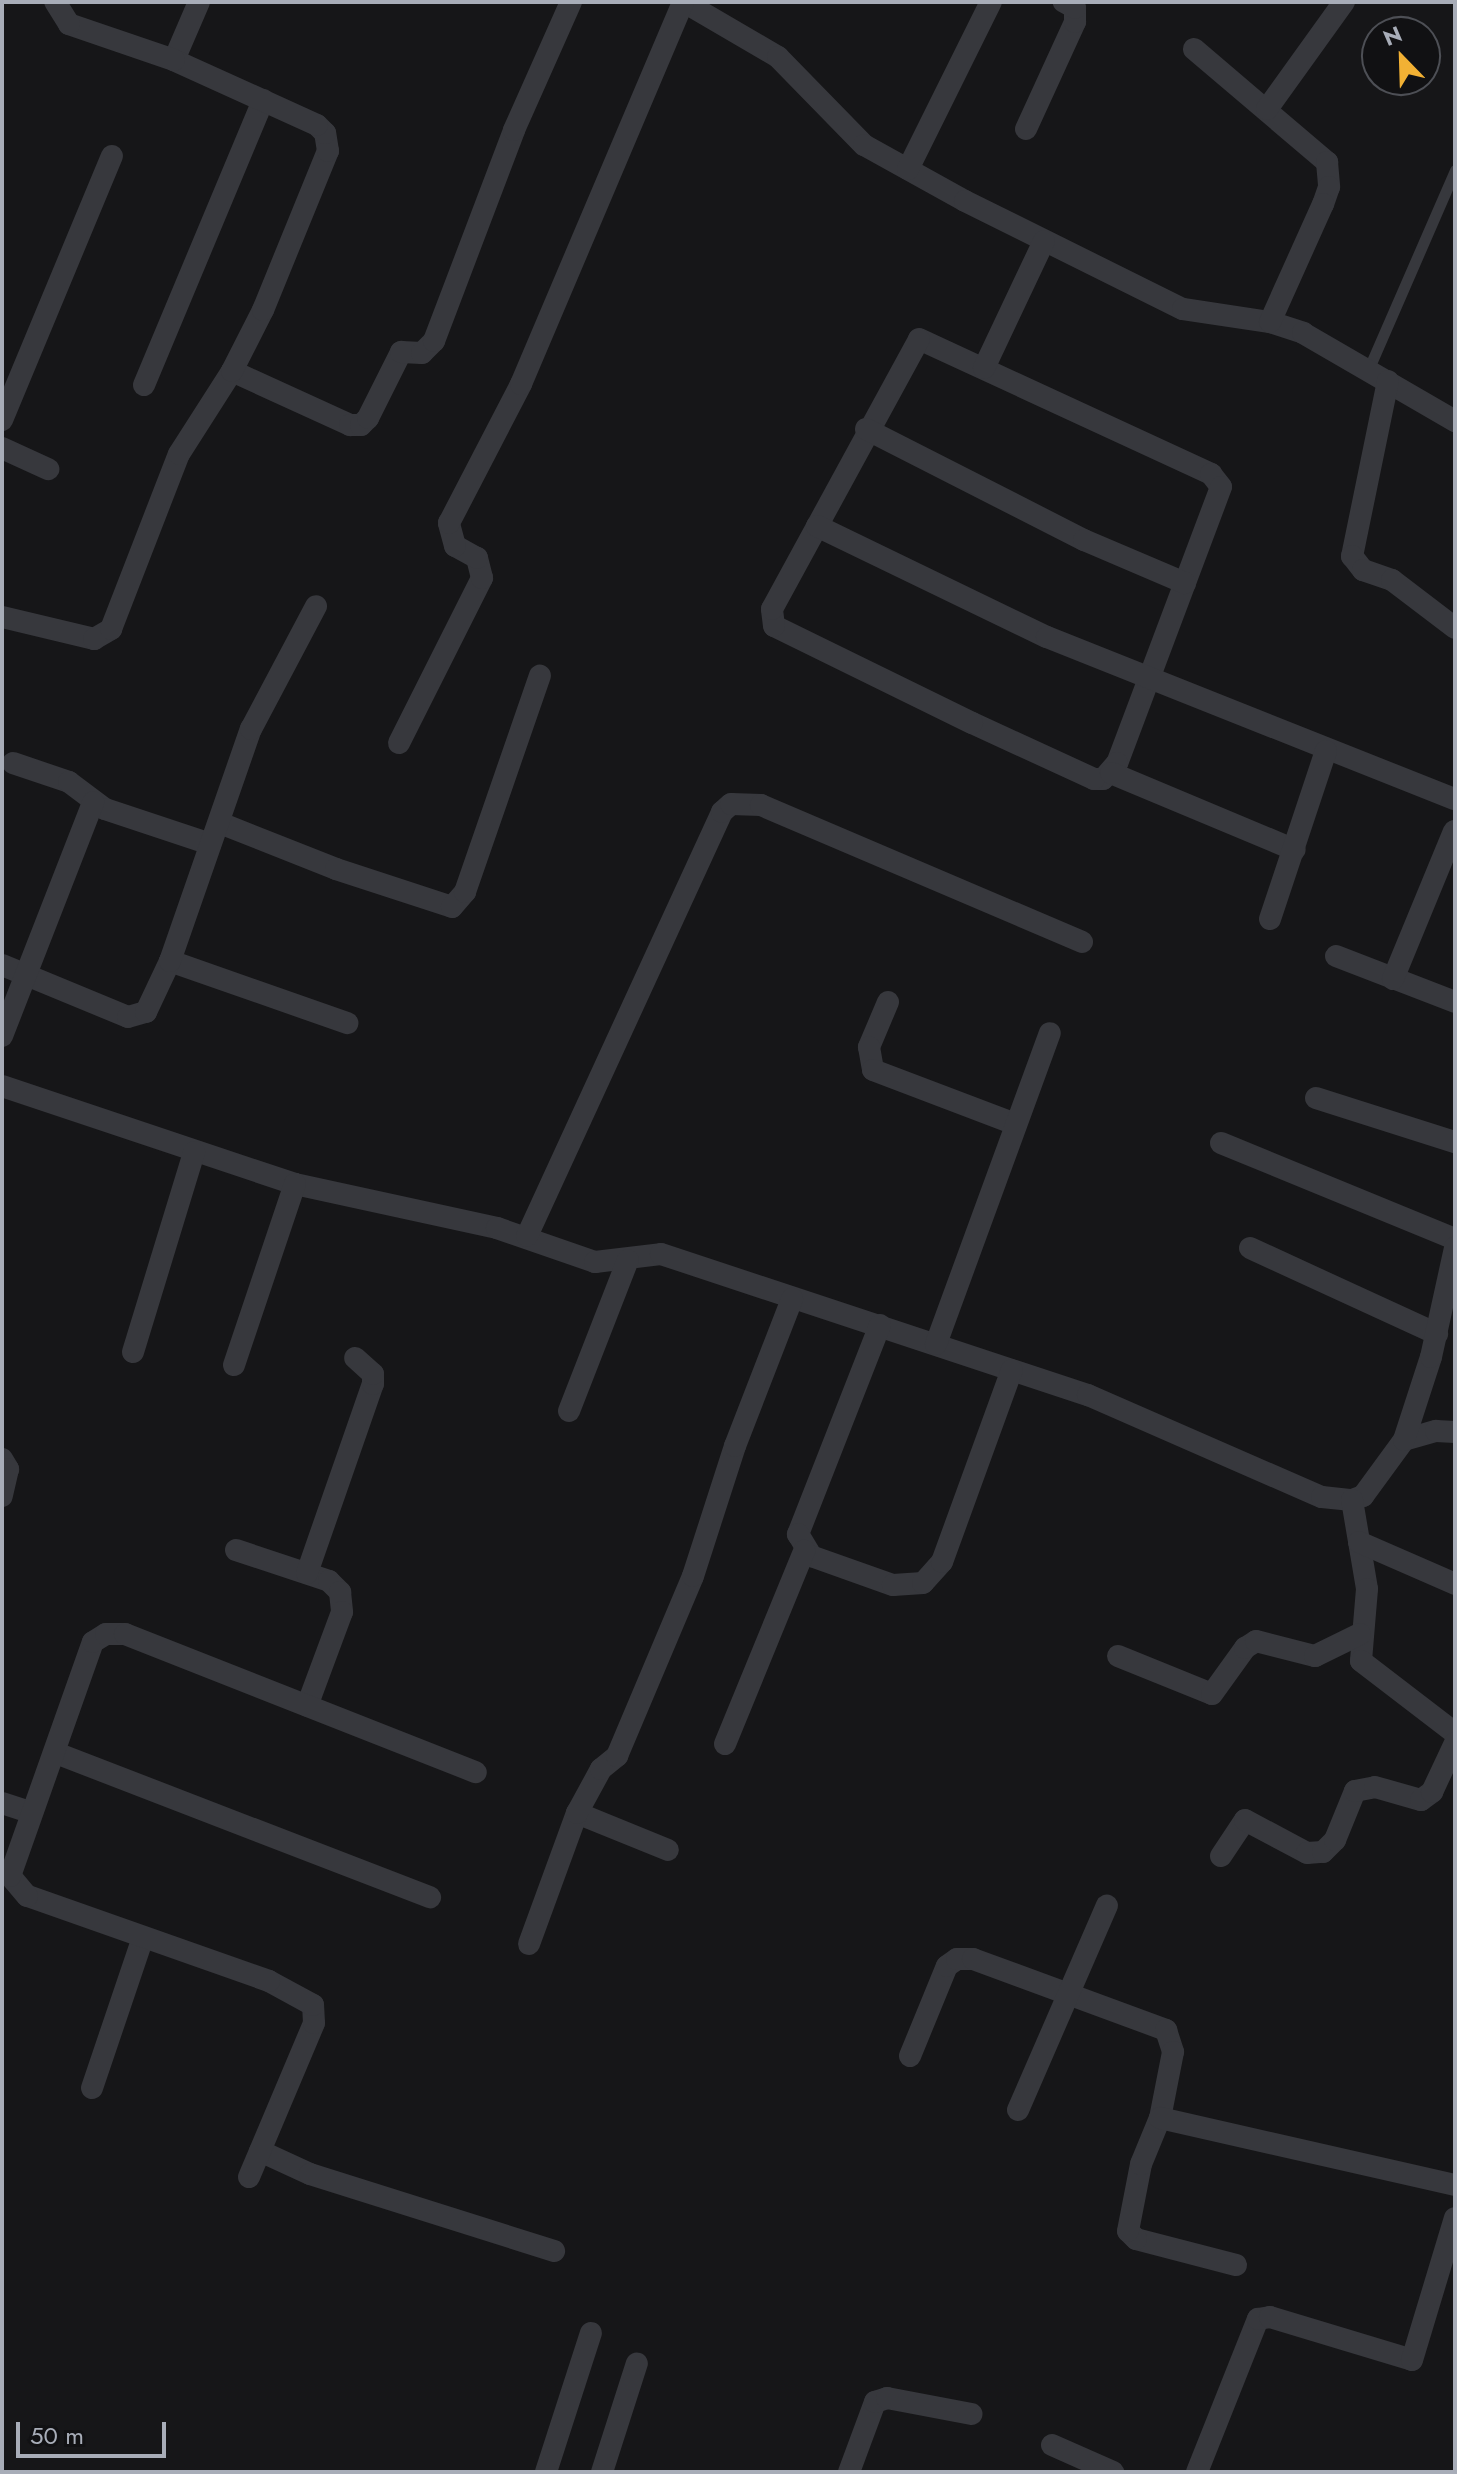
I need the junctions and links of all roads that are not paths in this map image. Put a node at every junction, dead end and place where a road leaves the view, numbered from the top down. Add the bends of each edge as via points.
1 (55, 2) edge
2 (199, 2) edge
3 (571, 2) edge
4 (684, 2) edge
5 (991, 2) edge
6 (1064, 2) edge
7 (1344, 2) edge
8 (722, 11) edge
9 (1194, 49) dead end
10 (174, 60) junction
11 (263, 100) junction
12 (1267, 109) junction
13 (1026, 129) dead end
14 (112, 156) dead end
15 (908, 169) junction
16 (1455, 170) edge
17 (1044, 241) junction
18 (1270, 322) junction
19 (984, 368) junction
20 (1369, 368) junction
21 (232, 371) junction
22 (1388, 381) junction
23 (144, 385) dead end
24 (2, 420) edge
25 (1455, 421) edge
26 (866, 429) junction
27 (2, 448) edge
28 (48, 469) dead end
29 (817, 526) junction
30 (1185, 583) junction
31 (316, 606) dead end
32 (2, 617) edge
33 (1455, 628) edge
34 (540, 676) dead end
35 (1147, 677) junction
36 (399, 743) dead end
37 (1326, 751) junction
38 (13, 763) dead end
39 (1111, 773) junction
40 (1455, 799) edge
41 (93, 802) junction
42 (1455, 819) edge
43 (220, 823) junction
44 (1455, 832) edge
45 (210, 844) junction
46 (1295, 850) junction
47 (1270, 919) dead end
48 (1082, 942) dead end
49 (1336, 956) dead end
50 (170, 961) junction
51 (2, 965) edge
52 (24, 974) junction
53 (1393, 979) junction
54 (888, 1002) dead end
55 (1455, 1002) edge
56 (347, 1023) dead end
57 (1050, 1033) dead end
58 (2, 1036) edge
59 (2, 1086) edge
60 (1316, 1098) dead end
61 (1015, 1124) junction
62 (1455, 1142) edge
63 (1221, 1143) dead end
64 (194, 1152) junction
65 (295, 1184) junction
66 (527, 1236) junction
67 (1455, 1239) edge
68 (1250, 1248) dead end
69 (1455, 1248) edge
70 (628, 1260) junction
71 (792, 1299) junction
72 (880, 1325) junction
73 (1437, 1334) junction
74 (936, 1344) junction
75 (133, 1352) dead end
76 (355, 1358) dead end
77 (234, 1365) dead end
78 (1012, 1370) junction
79 (569, 1411) dead end
80 (1455, 1432) edge
81 (1404, 1440) junction
82 (2, 1459) edge
83 (2, 1496) edge
84 (1352, 1500) junction
85 (1359, 1542) junction
86 (236, 1550) dead end
87 (804, 1551) junction
88 (307, 1573) junction
89 (1455, 1584) edge
90 (1360, 1634) junction
91 (1118, 1656) dead end
92 (307, 1706) junction
93 (1455, 1733) edge
94 (1455, 1743) edge
95 (725, 1744) dead end
96 (56, 1753) junction
97 (476, 1772) dead end
98 (2, 1803) edge
99 (30, 1812) junction
100 (577, 1813) junction
101 (668, 1850) dead end
102 (1221, 1856) dead end
103 (430, 1897) dead end
104 (1107, 1905) dead end
105 (142, 1940) junction
106 (529, 1944) dead end
107 (1071, 1995) junction
108 (910, 2056) dead end
109 (92, 2088) dead end
110 (1018, 2110) dead end
111 (1160, 2118) junction
112 (260, 2151) junction
113 (249, 2177) dead end
114 (1455, 2185) edge
115 (1455, 2218) edge
116 (554, 2251) dead end
117 (1236, 2265) dead end
118 (591, 2333) dead end
119 (637, 2363) dead end
120 (972, 2414) dead end
121 (1052, 2445) dead end
122 (546, 2472) edge
123 (602, 2472) edge
124 (849, 2472) edge
125 (1113, 2472) edge
126 (1197, 2472) edge

1 - 10 street via 69,24
2 - 10 street
3 - 21 street via 514,130 434,341 422,353 401,352 368,418 350,425
4 - 8 street
4 - 36 street via 509,411 449,523 455,546 477,558 482,578
5 - 15 street
6 - 13 street via 1075,8 1075,22
7 - 12 street
8 - 15 street via 778,57 864,145
9 - 12 street
10 - 11 street
11 - 21 street via 317,125 325,133 328,151 279,274
11 - 23 street
12 - 18 street via 1321,154 1330,172 1323,204
14 - 24 street
15 - 17 street
16 - 20 lane
17 - 18 street via 1183,309
17 - 19 street
18 - 20 street
19 - 26 street via 919,339
19 - 30 street via 1218,480 1221,494
20 - 22 street
21 - 32 street via 179,454 111,629 94,639
22 - 25 street
22 - 33 street via 1352,556 1363,570 1392,580
26 - 29 street
26 - 30 street via 1084,540
27 - 28 street
29 - 35 street via 959,597
29 - 39 street via 772,609 774,626 1094,779
30 - 35 street
31 - 43 street via 263,699
34 - 43 street via 465,892 452,907
35 - 37 street
35 - 39 street
37 - 40 street
37 - 46 street
38 - 41 street via 69,782
39 - 46 street
41 - 45 street
41 - 52 street
42 - 44 street
43 - 45 street
44 - 53 street
45 - 50 street
46 - 47 street
48 - 66 street via 761,805 731,804 722,812
49 - 53 street
50 - 52 street via 155,1000 139,1018
50 - 56 street
51 - 52 street
52 - 58 street
53 - 55 street
54 - 61 street via 869,1047 873,1070
57 - 61 street
59 - 64 street
60 - 62 street
61 - 74 street
63 - 67 street
64 - 65 street
64 - 75 street
65 - 66 street
65 - 77 street
66 - 70 street via 595,1262
68 - 73 street
69 - 73 street
70 - 71 street via 661,1254
70 - 79 street
71 - 72 street
71 - 100 street via 665,1645 617,1756 601,1769
72 - 74 street
72 - 87 street via 802,1518 798,1534
73 - 81 street
74 - 78 street
76 - 88 street via 373,1374 373,1384
78 - 84 street via 1186,1435 1312,1494
78 - 87 street via 935,1575 923,1583 893,1585
80 - 81 street
81 - 84 street via 1367,1491
82 - 83 street via 8,1469
84 - 85 street
85 - 89 street
85 - 90 street via 1367,1589
86 - 88 street
87 - 95 street
88 - 92 street via 336,1586 344,1604
90 - 91 street via 1315,1656 1256,1641 1212,1694
90 - 93 street via 1359,1656 1370,1672
92 - 96 street via 125,1634 106,1634 88,1651
92 - 97 street
94 - 102 street via 1432,1792 1421,1800 1375,1787 1355,1791 1335,1840 1323,1852 1307,1853 1245,1820
96 - 99 street
96 - 103 street
98 - 99 street
99 - 105 street via 9,1868 18,1891
100 - 101 street
100 - 106 street
104 - 107 street
105 - 109 street
105 - 112 street via 269,1981 313,2005 314,2023
107 - 108 street via 973,1959 957,1959 947,1966
107 - 110 street
107 - 111 street via 1160,2026 1171,2036 1173,2052
111 - 114 street
111 - 117 street via 1141,2164 1128,2231 1136,2239
112 - 113 street
112 - 116 street via 310,2174
115 - 126 street via 1412,2360 1270,2317 1252,2326
118 - 122 street
119 - 123 street
120 - 124 street via 887,2398 875,2402
121 - 125 street

